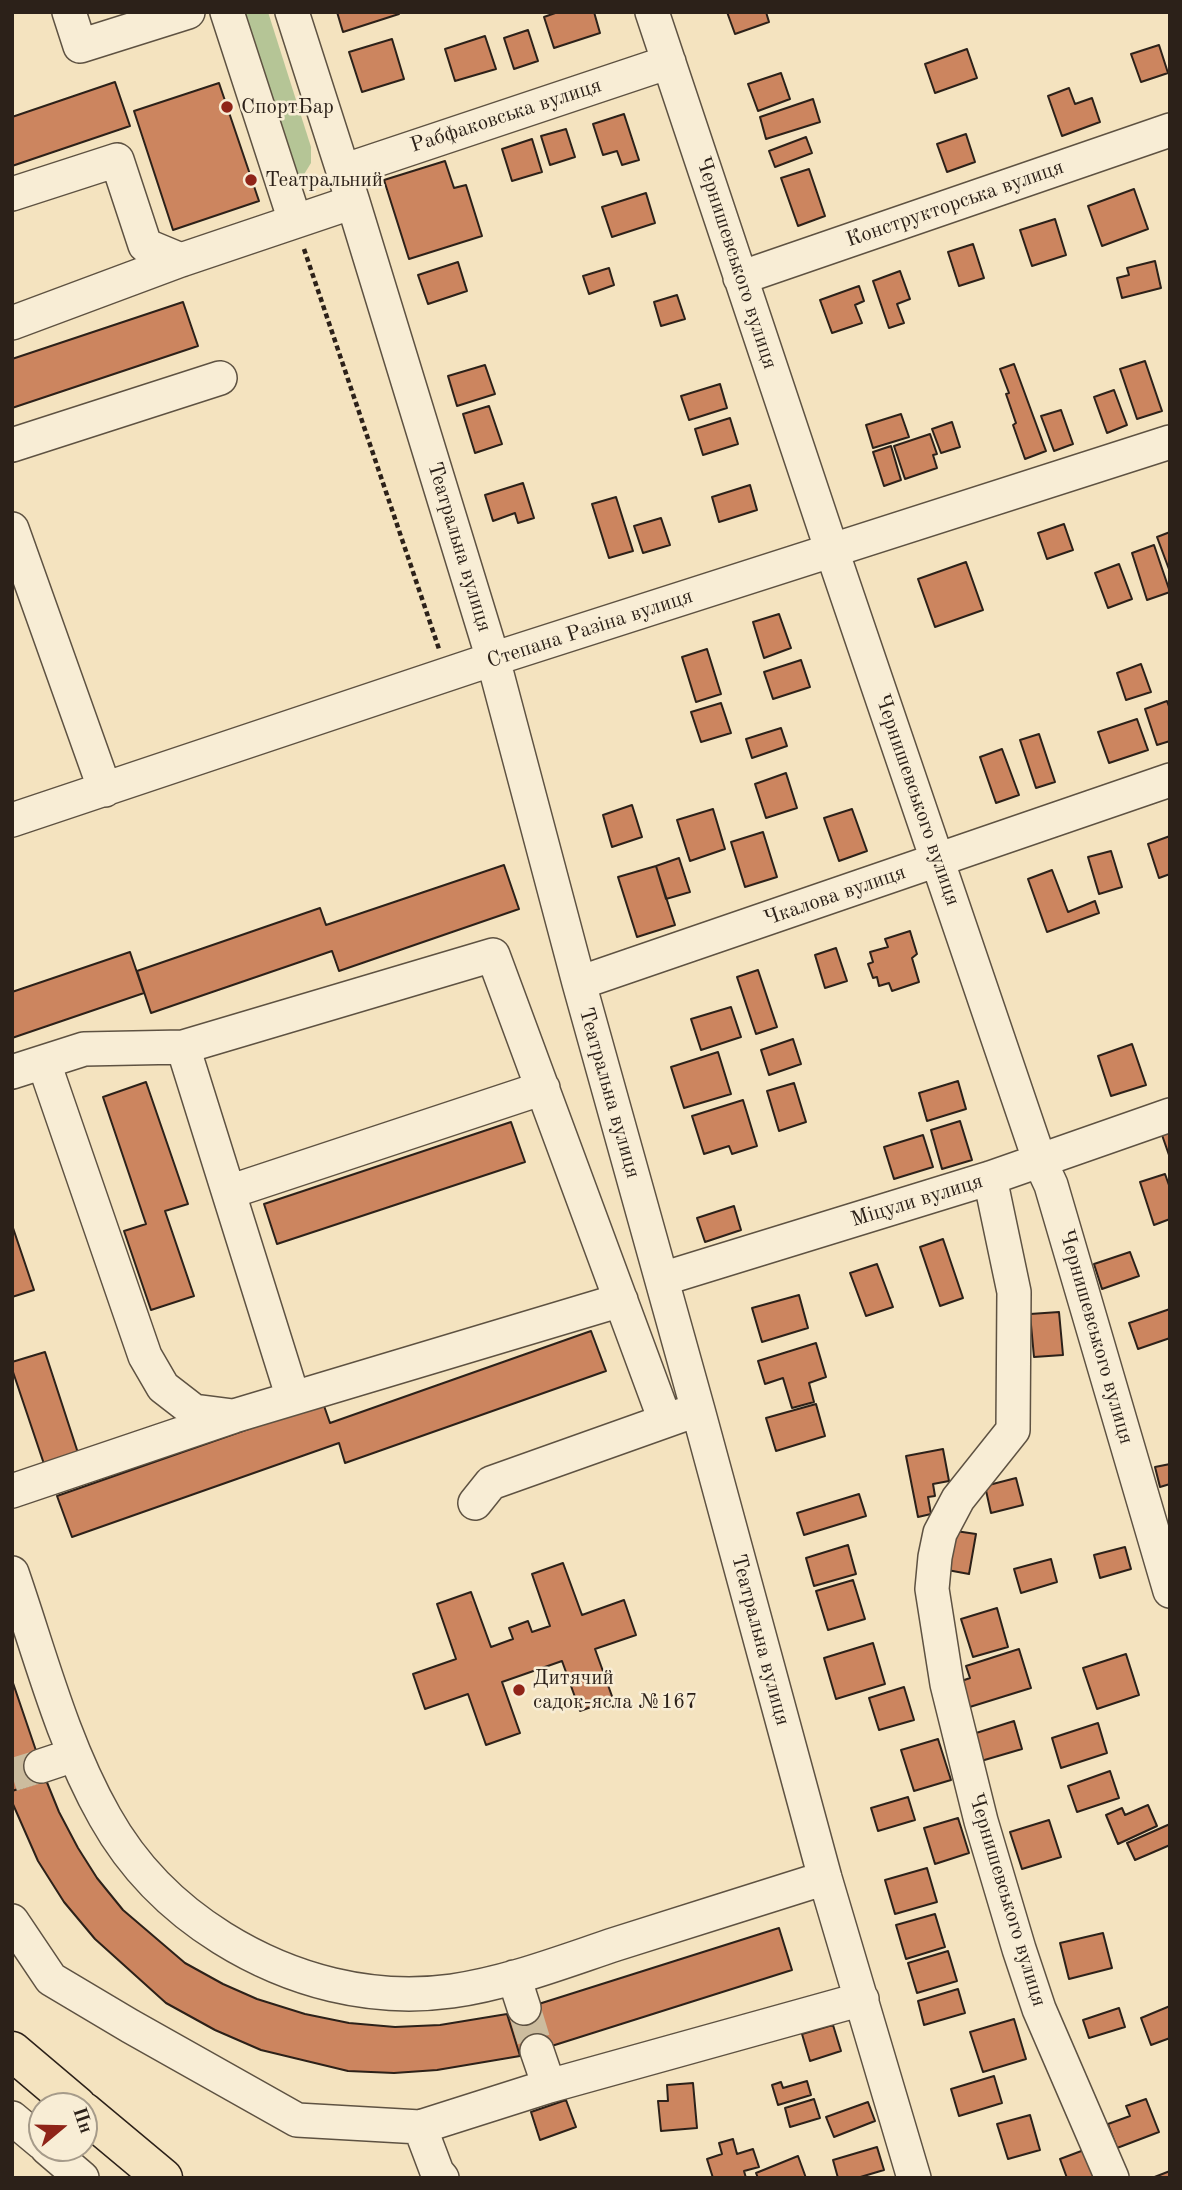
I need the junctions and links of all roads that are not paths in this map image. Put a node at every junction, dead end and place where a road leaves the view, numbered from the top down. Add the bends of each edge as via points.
1 (69, 12) edge
2 (188, 12) edge
3 (227, 12) edge
4 (292, 12) edge
5 (652, 12) edge
6 (669, 62) junction
7 (1170, 130) edge
8 (343, 171) junction
9 (12, 194) edge
10 (353, 202) junction
11 (295, 221) junction
12 (181, 260) junction
13 (740, 278) junction
14 (12, 323) edge
15 (220, 378) dead end
16 (1170, 442) edge
17 (12, 445) edge
18 (12, 529) edge
19 (832, 551) junction
20 (493, 659) junction
21 (1170, 780) edge
22 (105, 790) junction
23 (12, 820) edge
24 (939, 860) junction
25 (579, 984) junction
26 (183, 1047) junction
27 (44, 1063) junction
28 (12, 1072) edge
29 (543, 1088) junction
30 (1170, 1115) edge
31 (1039, 1159) junction
32 (990, 1178) junction
33 (229, 1192) junction
34 (662, 1279) junction
35 (621, 1300) junction
36 (293, 1398) junction
37 (698, 1410) junction
38 (234, 1416) junction
39 (665, 1420) junction
40 (12, 1491) edge
41 (475, 1503) dead end
42 (12, 1573) edge
43 (1170, 1591) edge
44 (74, 1755) junction
45 (41, 1766) tunnel mouth
46 (825, 1878) junction
47 (12, 1921) edge
48 (514, 1977) junction
49 (862, 1999) junction
50 (524, 2008) tunnel mouth
51 (537, 2051) tunnel mouth
52 (12, 2052) edge
53 (549, 2086) junction
54 (60, 2092) edge
55 (98, 2124) edge
56 (420, 2127) junction
57 (60, 2162) edge
58 (82, 2178) edge
59 (163, 2178) edge
60 (442, 2178) edge
61 (914, 2178) edge
62 (1112, 2178) edge

1 - 2 street via 80,47
3 - 11 street
4 - 8 street, Театральна вулиця
5 - 6 street, Чернишевського вулиця
6 - 8 street, Рабфаковська вулиця
6 - 13 street, Чернишевського вулиця
7 - 13 street, Конструкторська вулиця
8 - 10 street, Театральна вулиця
9 - 12 street via 117,160 145,245
10 - 11 street
10 - 20 street, Театральна вулиця
11 - 12 street
12 - 14 street
13 - 19 street, Чернишевського вулиця
15 - 17 street
16 - 19 street, Степана Разіна вулиця
18 - 22 street
19 - 20 street, Степана Разіна вулиця
19 - 24 street, Чернишевського вулиця
20 - 22 street, Степана Разіна вулиця
20 - 25 street, Театральна вулиця
21 - 24 street, Чкалова вулиця
22 - 23 street, Степана Разіна вулиця
24 - 25 street, Чкалова вулиця
24 - 31 street, Чернишевського вулиця
25 - 34 street, Театральна вулиця
26 - 27 street via 84,1049
26 - 29 street via 494,955
26 - 33 street
27 - 28 street
27 - 38 street via 145,1356 163,1387 194,1411
29 - 33 street
29 - 35 street
30 - 31 street, Міцули вулиця
31 - 32 street, Міцули вулиця
31 - 43 street, Чернишевського вулиця via 1051,1185
32 - 34 street, Міцули вулиця
32 - 62 street, Чернишевського вулиця via 1014,1292 1013,1430 958,1499 940,1533 932,1589 950,1696 1019,1949 1039,2009
33 - 36 street
34 - 37 street, Театральна вулиця
35 - 36 street
35 - 39 street
36 - 38 street
37 - 39 street
37 - 46 street, Театральна вулиця
38 - 40 street
39 - 41 street via 491,1483
42 - 44 street
44 - 45 street
44 - 48 street via 105,1818 144,1874 196,1922 253,1958 317,1983 386,1993 451,1991
46 - 48 street
46 - 49 street, Театральна вулиця
47 - 56 street via 51,1979 297,2120
48 - 50 street
49 - 53 street
49 - 61 street, Театральна вулиця
51 - 53 street
52 - 54 main road
53 - 56 street
55 - 59 main road
56 - 60 street
57 - 58 street

